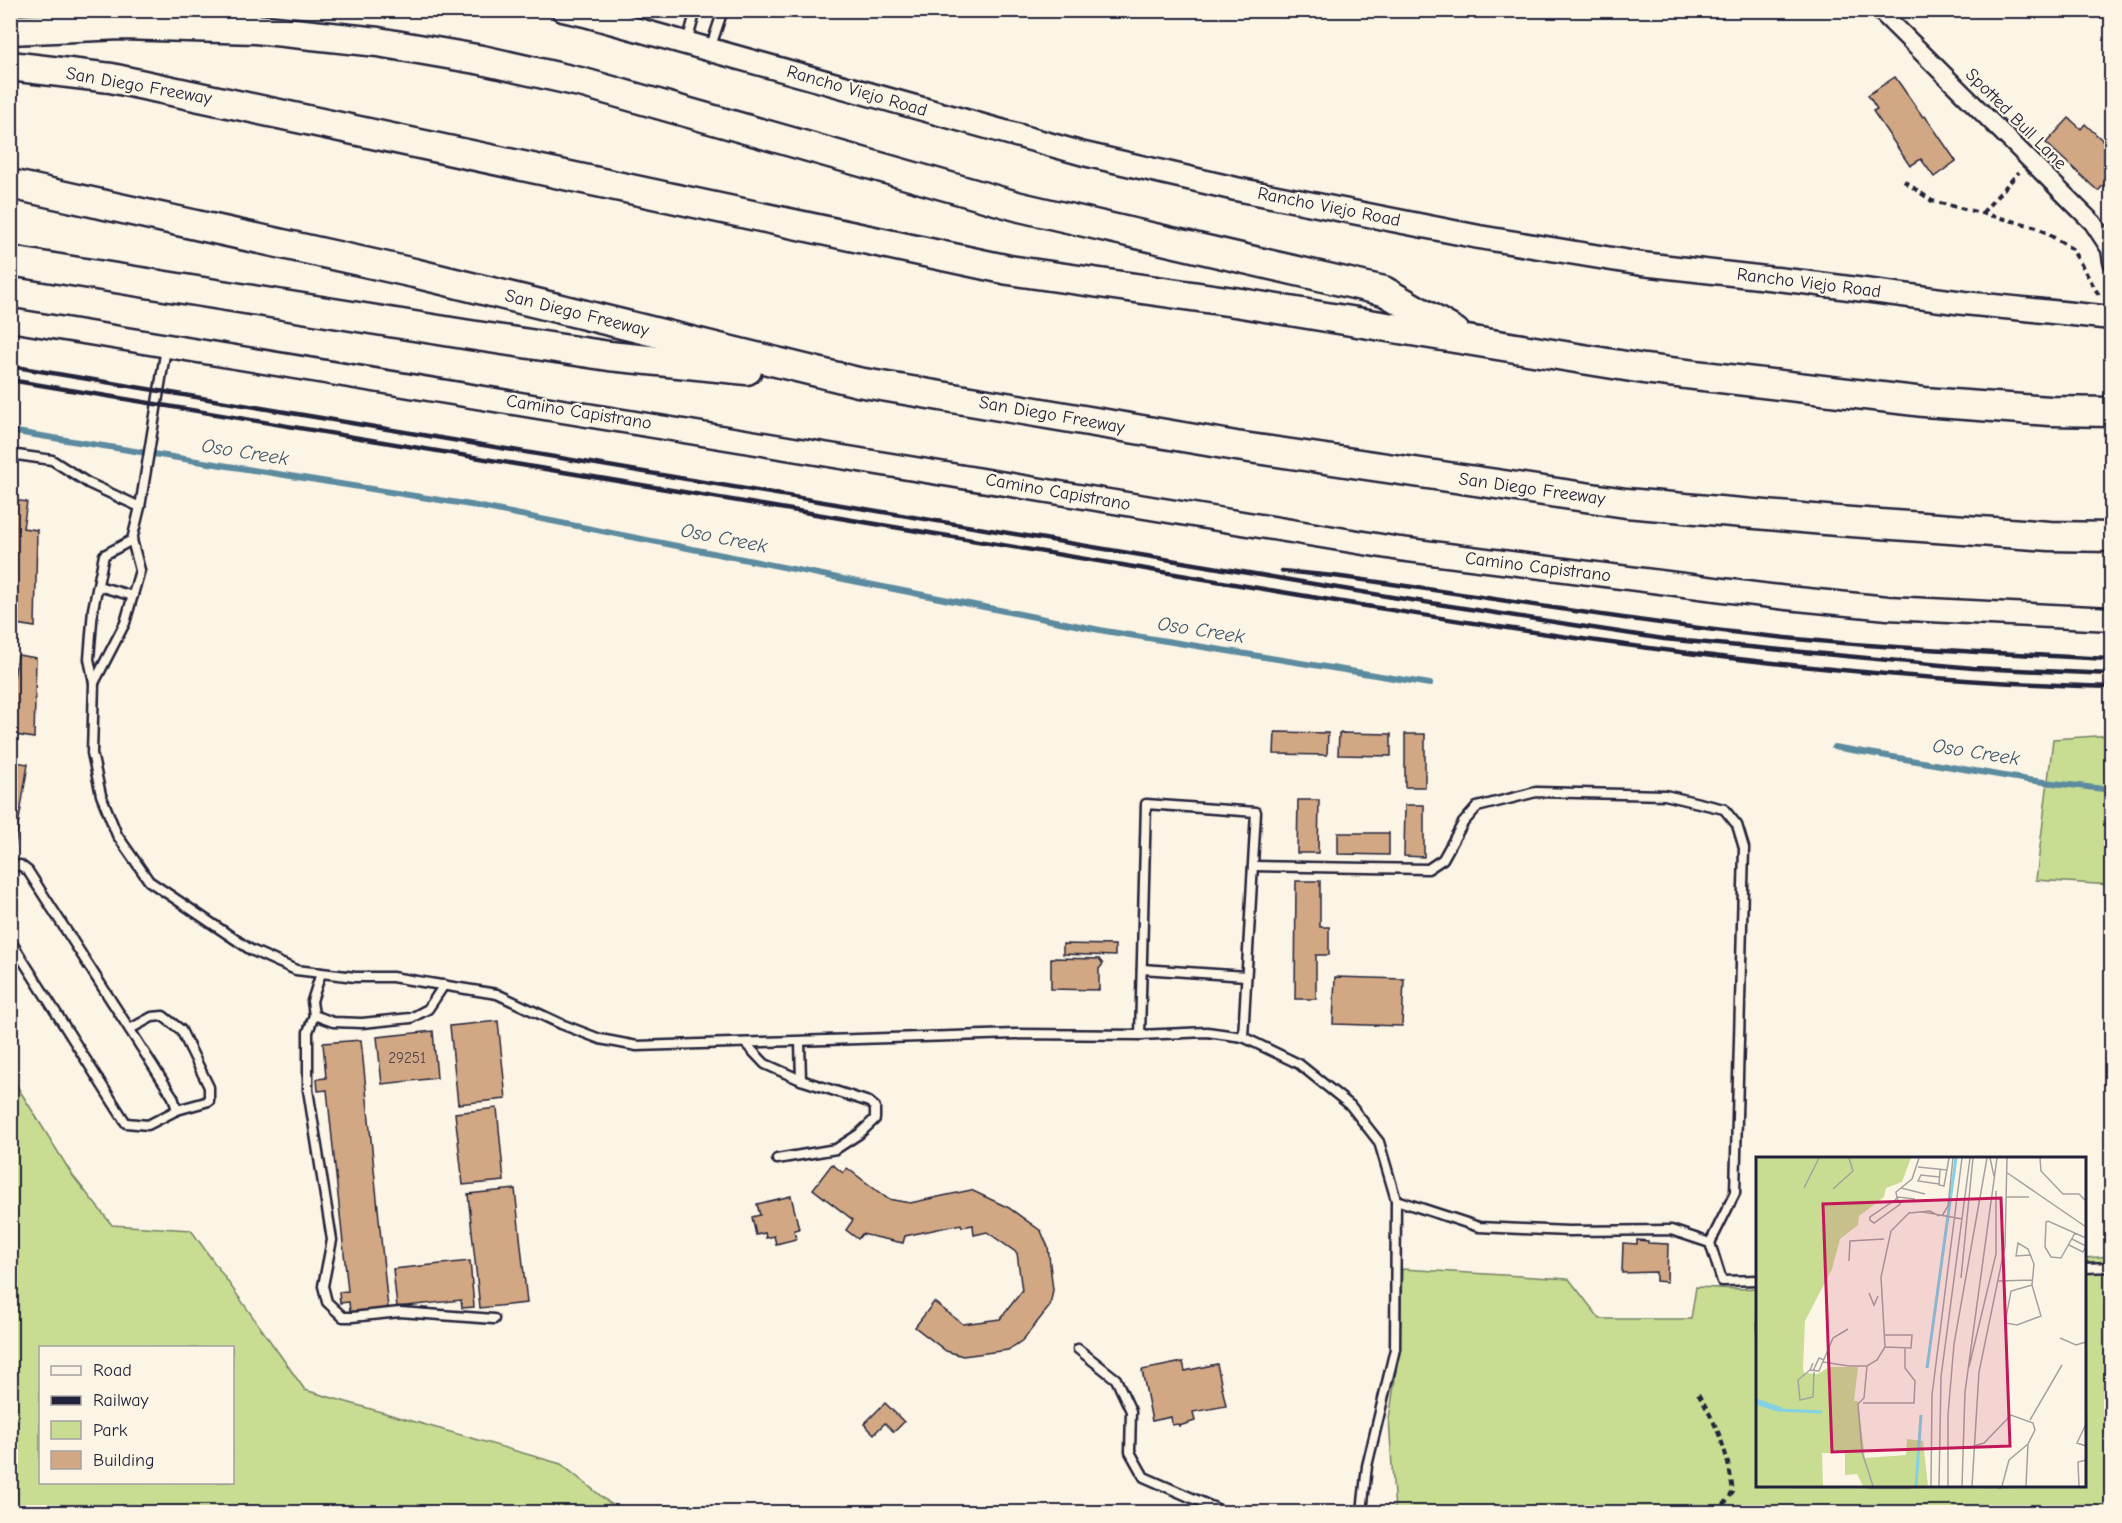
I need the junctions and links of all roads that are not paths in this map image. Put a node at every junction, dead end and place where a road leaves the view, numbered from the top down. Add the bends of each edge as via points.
1 (563, 10) edge
2 (696, 10) edge
3 (723, 10) edge
4 (1880, 10) edge
5 (10, 30) edge
6 (686, 43) junction
7 (710, 50) junction
8 (10, 66) edge
9 (10, 184) edge
10 (10, 261) edge
11 (2112, 262) edge
12 (2109, 312) edge
13 (10, 320) edge
14 (1472, 342) junction
15 (166, 344) junction
16 (858, 382) junction
17 (2112, 412) edge
18 (10, 454) edge
19 (140, 507) junction
20 (2112, 537) edge
21 (132, 540) junction
22 (98, 586) junction
23 (133, 596) junction
24 (2112, 619) edge
25 (94, 683) junction
26 (1252, 866) junction
27 (10, 868) edge
28 (10, 940) edge
29 (1142, 969) junction
30 (321, 973) junction
31 (1246, 976) junction
32 (444, 985) junction
33 (314, 1015) junction
34 (130, 1029) junction
35 (1140, 1035) junction
36 (1243, 1037) junction
37 (800, 1042) junction
38 (746, 1044) junction
39 (801, 1080) junction
40 (177, 1110) junction
41 (777, 1159) dead end
42 (1396, 1200) junction
43 (1710, 1243) junction
44 (2112, 1267) edge
45 (2086, 1268) edge
46 (1756, 1280) edge
47 (494, 1318) dead end
48 (1078, 1349) dead end
49 (1224, 1512) edge
50 (1362, 1512) edge

1 - 6 street, Rancho Viejo Road
2 - 6 lane
3 - 7 lane
4 - 11 street, Spotted Bull Lane via 2093,223 2110,249
5 - 14 highway via 121,25 256,29 378,42 482,60 584,83 1020,207 1384,291
6 - 7 street, Rancho Viejo Road
7 - 12 street, Rancho Viejo Road via 1084,154 1479,237 1642,264 1964,303
8 - 14 highway, San Diego Freeway via 111,78 1009,270 1242,303
9 - 16 highway, San Diego Freeway via 414,273
10 - 16 highway via 609,356
13 - 15 street, Camino Capistrano
14 - 17 highway, San Diego Freeway via 1644,369 1861,396
15 - 19 lane
15 - 24 street, Camino Capistrano via 1400,549 1887,608
16 - 20 highway, San Diego Freeway via 1236,447 1626,503 1849,522
18 - 19 lane via 52,460 88,483
19 - 21 lane
21 - 22 lane via 104,555
21 - 23 lane via 140,570
22 - 23 lane
22 - 25 lane via 89,660
23 - 25 lane via 125,623
25 - 30 lane via 92,753 101,795 117,835 149,881 251,950 296,970
26 - 29 lane via 1256,812 1146,804
26 - 31 lane
26 - 43 lane via 1428,869 1443,859 1477,807 1536,792 1665,795 1724,809 1737,825 1744,848 1744,916 1735,1193
27 - 34 lane via 20,865 28,871
28 - 40 lane via 126,1123 148,1125
29 - 31 lane
29 - 35 lane
30 - 32 lane
30 - 33 lane via 312,1001
31 - 36 lane
32 - 33 lane via 428,1009 411,1018 362,1023 333,1022
32 - 38 lane via 497,994 600,1039 637,1046
33 - 47 lane via 308,1032 308,1090 332,1240 323,1286 327,1302 343,1317 400,1312
34 - 40 lane via 173,1097
34 - 40 lane via 152,1017 163,1016 181,1030 209,1087 209,1101
35 - 36 lane via 1207,1032
35 - 37 lane via 1016,1034
36 - 42 lane via 1299,1064 1350,1105 1379,1142
37 - 38 lane
37 - 39 lane
38 - 39 lane via 765,1064
39 - 41 lane via 869,1102 875,1107 875,1119 836,1149
42 - 43 lane via 1479,1227 1671,1230
42 - 50 lane via 1395,1349 1367,1466
43 - 46 lane via 1722,1281
44 - 45 lane
48 - 49 lane via 1116,1379 1131,1411 1130,1452 1144,1476

